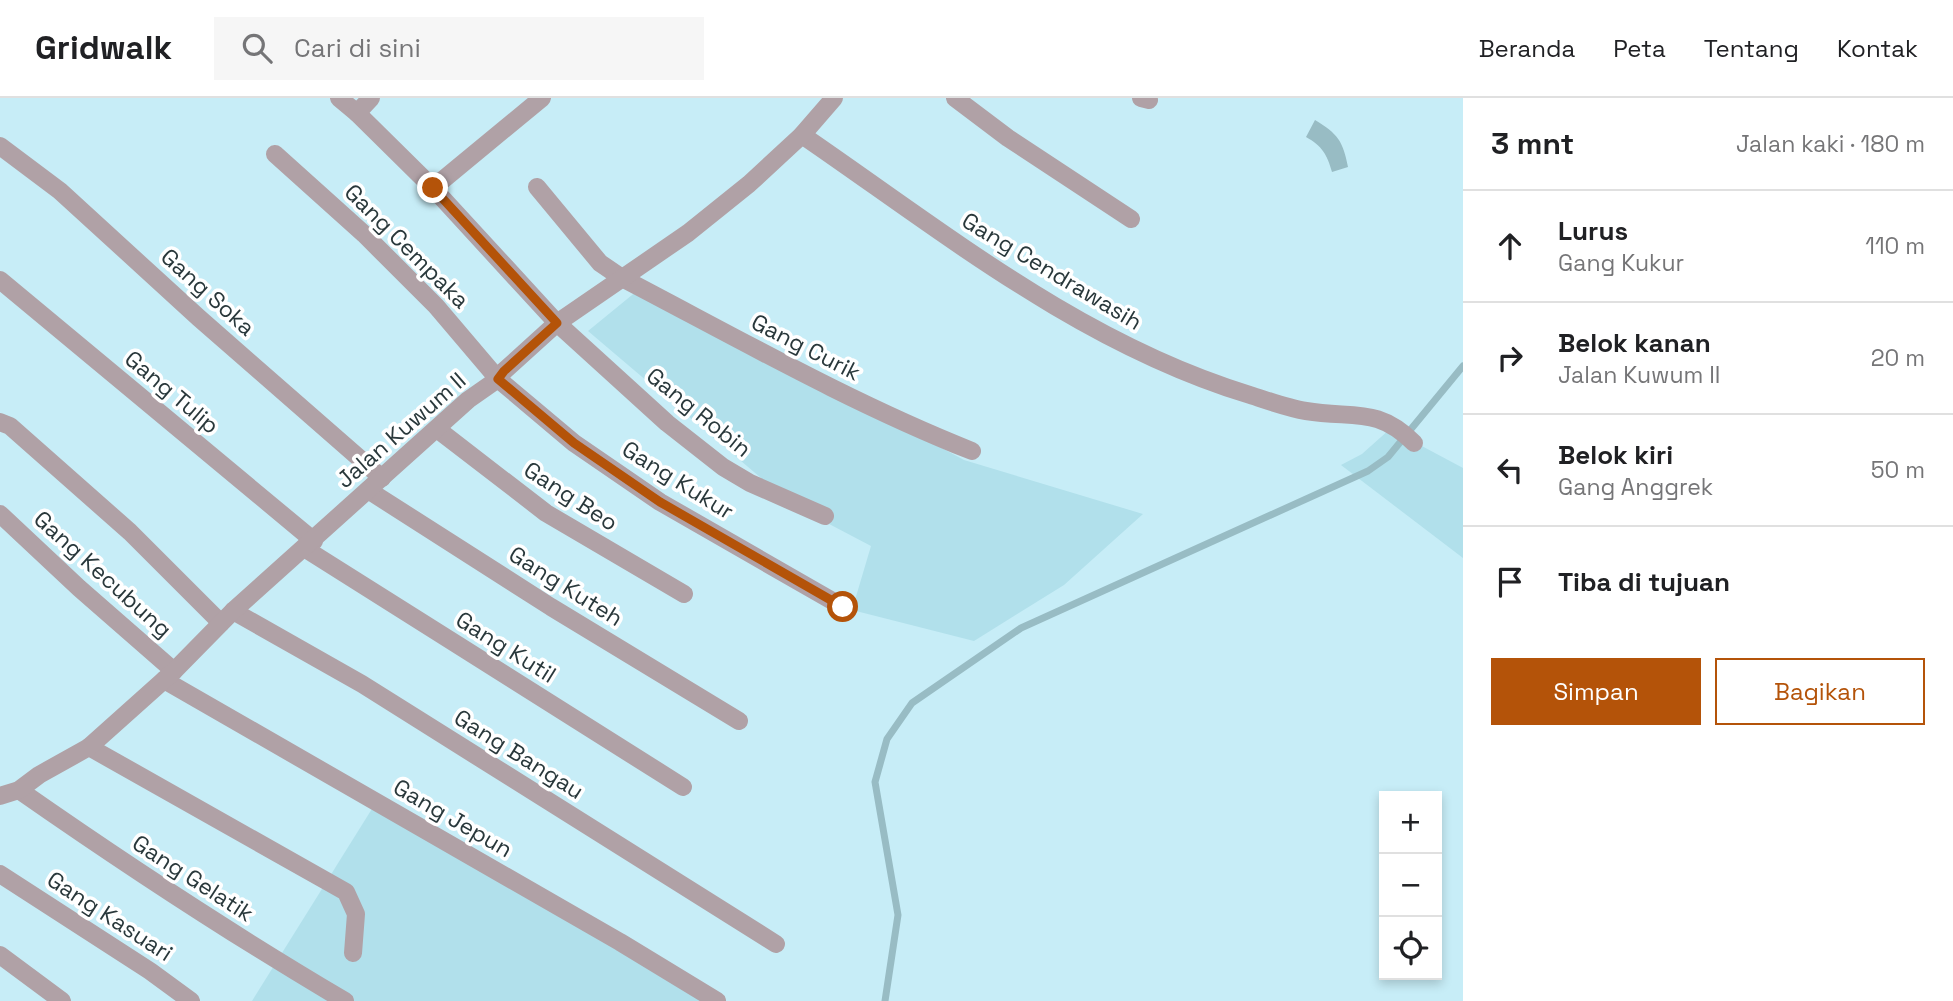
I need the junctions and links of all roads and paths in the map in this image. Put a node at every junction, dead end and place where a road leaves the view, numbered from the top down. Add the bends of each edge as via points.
1 (339, 98) edge
2 (371, 98) edge
3 (542, 98) edge
4 (834, 98) edge
5 (955, 98) edge
6 (357, 113) junction
7 (802, 135) junction
8 (0, 146) edge
9 (275, 154) dead end
10 (537, 187) dead end
11 (433, 188) junction
12 (1131, 219) dead end
13 (622, 278) junction
14 (0, 280) edge
15 (557, 323) junction
16 (498, 379) junction
17 (0, 422) edge
18 (437, 429) junction
19 (1414, 443) dead end
20 (972, 451) dead end
21 (382, 478) junction
22 (368, 490) junction
23 (0, 514) edge
24 (825, 516) dead end
25 (309, 544) junction
26 (684, 594) dead end
27 (843, 607) dead end
28 (228, 617) junction
29 (169, 675) junction
30 (739, 721) dead end
31 (89, 747) junction
32 (683, 787) dead end
33 (19, 790) junction
34 (0, 796) edge
35 (0, 874) edge
36 (776, 944) dead end
37 (353, 953) dead end
38 (0, 956) edge
39 (62, 1001) edge
40 (191, 1001) edge
41 (345, 1001) edge
42 (717, 1001) edge

1 - 6 street, Gang Robin
2 - 6 street
3 - 11 street
4 - 7 street, Jalan Kuwum II
5 - 12 street
6 - 11 street, Gang Robin
7 - 13 street, Jalan Kuwum II via 688,233
7 - 19 street, Gang Cendrawasih via 964,248 1104,335 1181,371 1274,402 1305,411 1378,417
8 - 21 street, Gang Soka via 60,191
9 - 16 street, Gang Cempaka via 436,306
10 - 13 street, Gang Curik via 600,263
11 - 15 street, Gang Robin
13 - 15 street, Jalan Kuwum II
13 - 20 street, Gang Curik via 866,405
14 - 25 street, Gang Tulip
15 - 16 street, Jalan Kuwum II
15 - 24 street, Gang Robin via 723,467
16 - 18 street, Jalan Kuwum II
16 - 27 street, Gang Kukur via 574,443 660,502
17 - 28 street, Gang Bangau
18 - 21 street, Jalan Kuwum II
18 - 26 street, Gang Beo via 547,513
21 - 22 street, Jalan Kuwum II
22 - 25 street, Jalan Kuwum II
22 - 30 street, Gang Kuteh
23 - 29 street, Gang Kecubung
25 - 28 street, Jalan Kuwum II
25 - 32 street, Gang Kutil
28 - 29 street, Jalan Kuwum II
28 - 36 street, Gang Bangau via 362,684
29 - 31 street, Jalan Kuwum II
29 - 42 street, Gang Jepun
31 - 33 street, Jalan Kuwum II
31 - 37 street via 346,892 356,914
33 - 34 street, Jalan Kuwum II
33 - 41 street, Gang Gelatik via 154,883
35 - 40 street, Gang Kasuari
38 - 39 street

